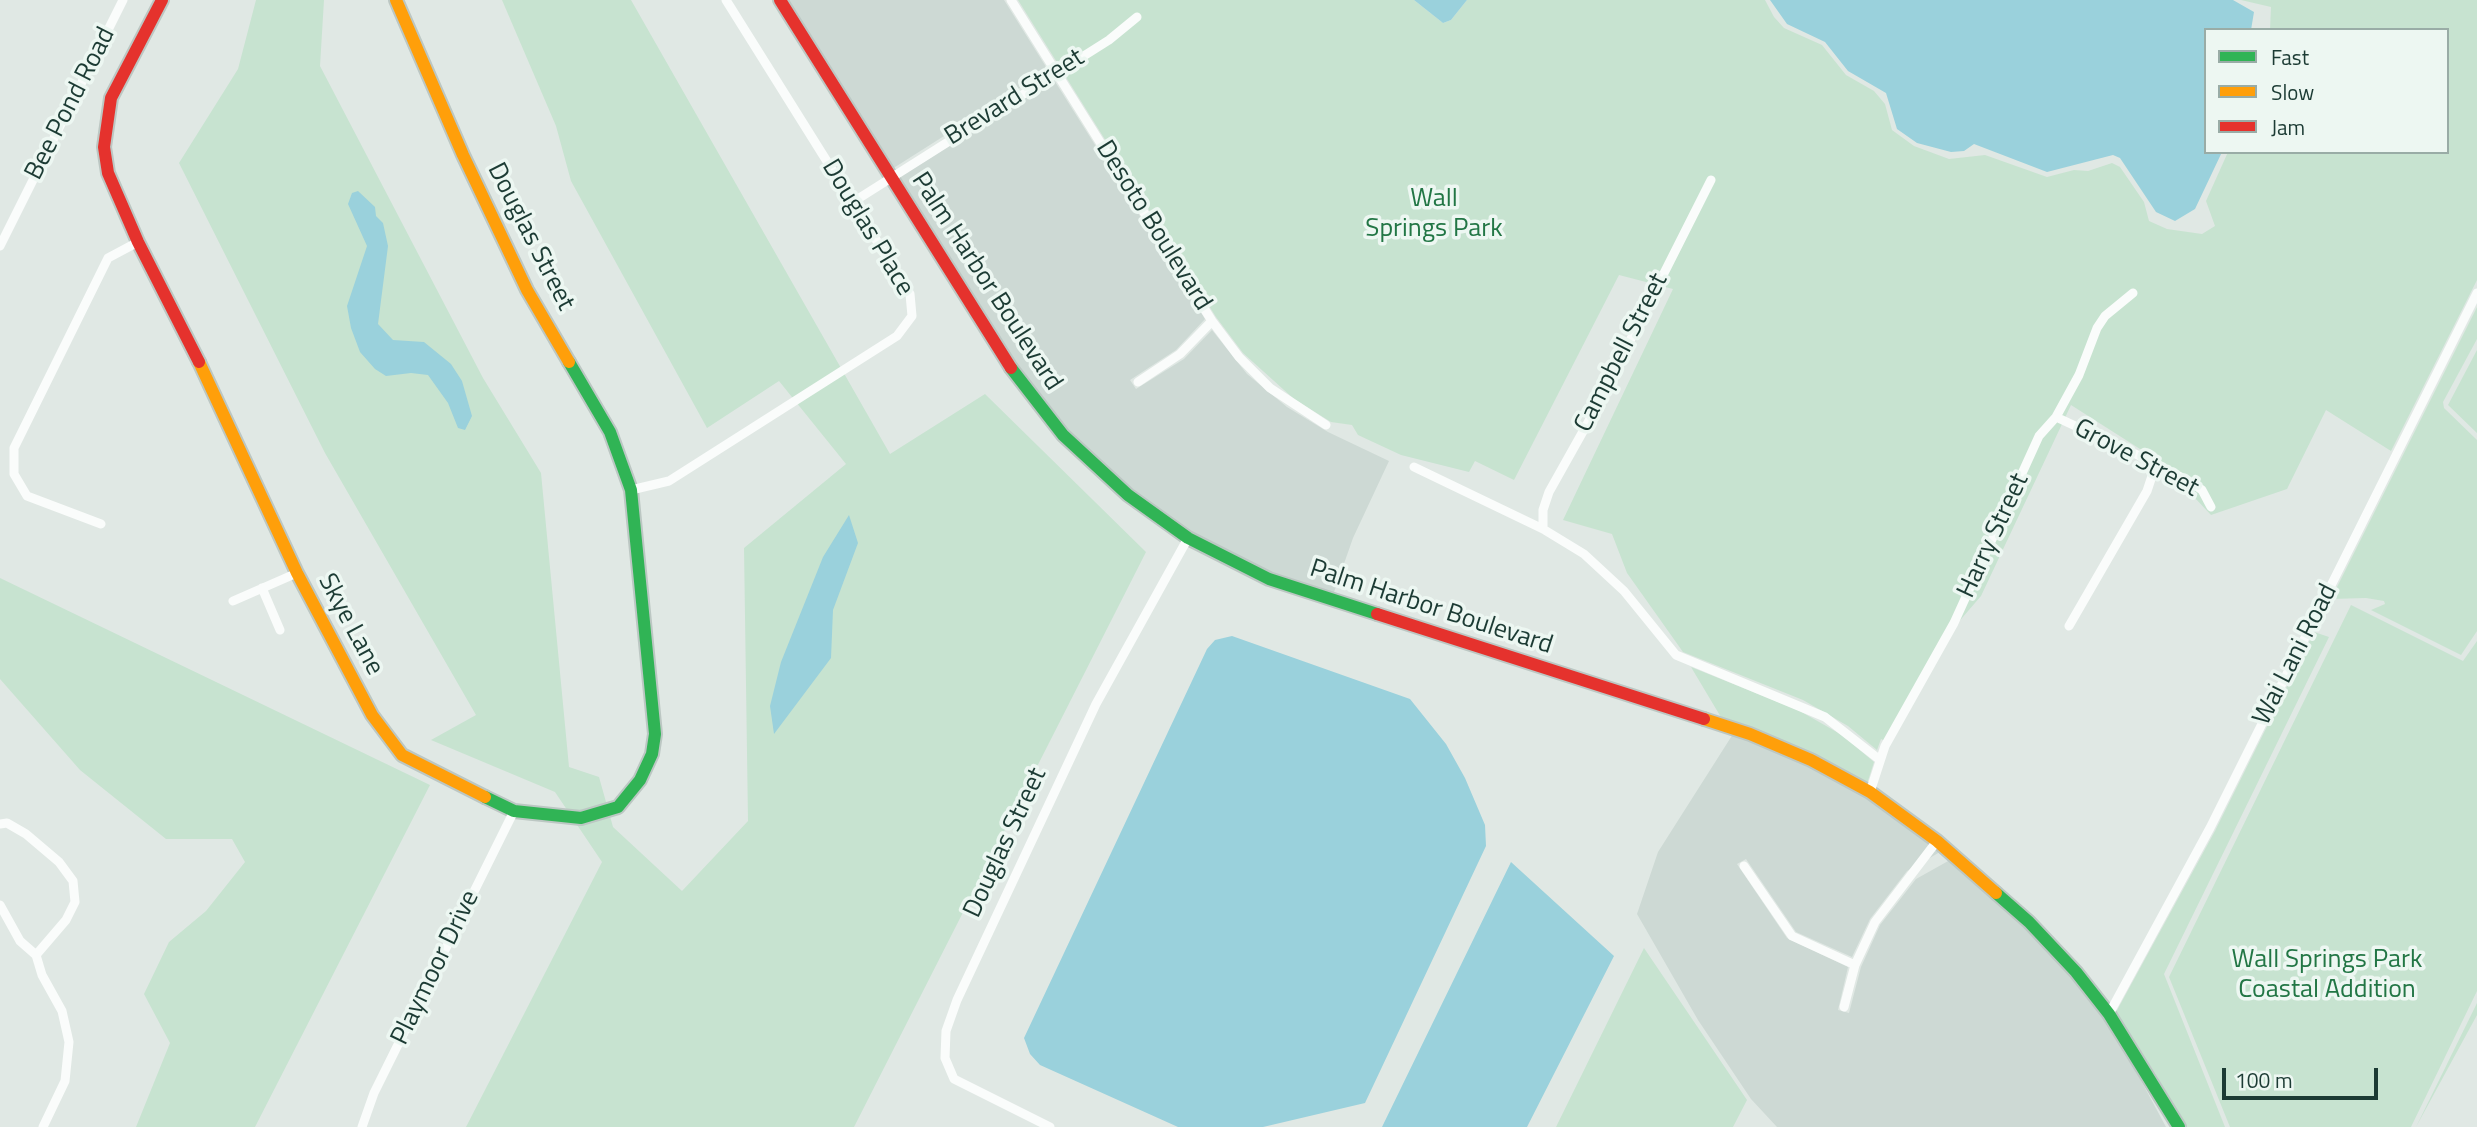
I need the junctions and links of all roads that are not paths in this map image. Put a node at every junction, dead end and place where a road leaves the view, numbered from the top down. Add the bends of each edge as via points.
1 (123, 0) edge
2 (162, 0) edge
3 (396, 0) edge
4 (726, 0) edge
5 (780, 0) edge
6 (1011, 0) edge
7 (1137, 17) dead end
8 (1056, 72) junction
9 (891, 176) junction
10 (1711, 180) dead end
11 (853, 201) junction
12 (138, 242) junction
13 (0, 246) edge
14 (2133, 293) dead end
15 (2477, 293) edge
16 (1212, 321) junction
17 (1138, 382) dead end
18 (2056, 417) junction
19 (1326, 425) dead end
20 (1414, 467) dead end
21 (2150, 468) junction
22 (631, 490) junction
23 (2211, 507) dead end
24 (101, 524) dead end
25 (1543, 528) junction
26 (1188, 538) junction
27 (296, 573) junction
28 (262, 588) junction
29 (233, 601) dead end
30 (2069, 626) dead end
31 (280, 630) dead end
32 (1880, 760) junction
33 (1870, 792) junction
34 (514, 811) junction
35 (0, 824) edge
36 (1937, 841) junction
37 (1744, 866) dead end
38 (0, 905) edge
39 (36, 955) junction
40 (1855, 965) junction
41 (1844, 1007) dead end
42 (2109, 1014) junction
43 (43, 1127) edge
44 (362, 1127) edge
45 (1050, 1127) edge
46 (2179, 1127) edge

1 - 13 street, Bee Pond Road
2 - 12 street, Skye Lane via 111,98 104,148 108,173
3 - 22 street, Douglas Street via 527,290 610,432
4 - 11 street, Douglas Place
5 - 9 street, Palm Harbor Boulevard
6 - 8 street, Desoto Boulevard
7 - 8 street, Brevard Street
8 - 9 street, Brevard Street
8 - 16 street, Desoto Boulevard
9 - 11 street, Brevard Street
9 - 26 street, Palm Harbor Boulevard via 996,347 1038,406 1104,475
10 - 25 street, Campbell Street via 1549,492
11 - 22 street, Douglas Place via 911,293 914,303 907,327 669,481
12 - 24 street via 108,258 14,448 14,474 27,496
12 - 27 street, Skye Lane via 211,384
14 - 18 street, Harry Street via 2097,328 2085,364
15 - 42 street, Wai Lani Road via 2210,828
16 - 17 street via 1180,354
16 - 19 street, Desoto Boulevard via 1270,388
18 - 21 street, Grove Street via 2144,458
18 - 32 street, Harry Street via 2039,436 1954,623
20 - 25 street
21 - 23 street, Grove Street via 2203,490
21 - 30 street via 2147,491
22 - 34 street, Skye Lane via 654,734 652,754 640,780 618,807 581,818
25 - 32 street via 1607,573 1676,655 1825,718
26 - 33 street, Palm Harbor Boulevard via 1304,592 1778,744
26 - 45 street, Douglas Street via 1096,704 946,1031 945,1058 954,1079
27 - 28 street
27 - 34 street, Skye Lane via 372,715 402,755
28 - 29 street
28 - 31 street
32 - 33 street, Harry Street
33 - 36 street, Palm Harbor Boulevard
34 - 44 street, Playmoor Drive via 374,1093
35 - 39 street via 26,834 59,862 73,881 75,902 66,920
36 - 40 street via 1875,922
36 - 42 street, Palm Harbor Boulevard via 2029,922
37 - 40 street via 1792,936
38 - 39 street via 20,941
39 - 43 street via 62,1011 69,1042 65,1081
40 - 41 street
42 - 46 street, Palm Harbor Boulevard

